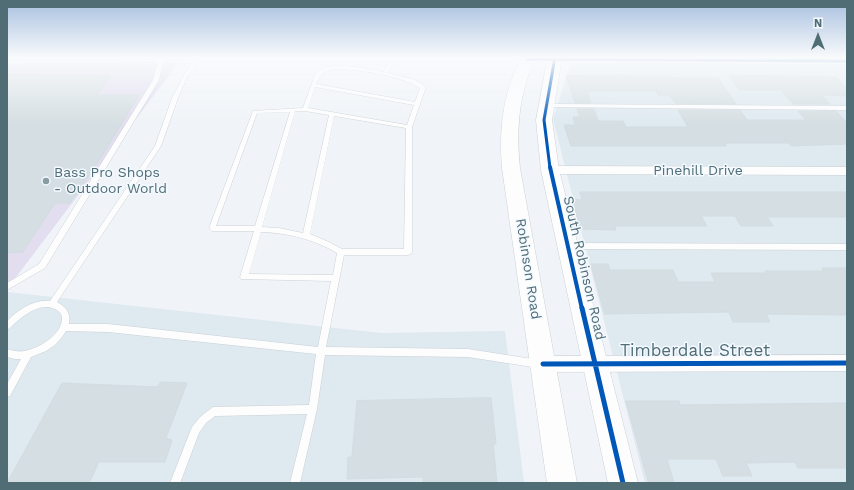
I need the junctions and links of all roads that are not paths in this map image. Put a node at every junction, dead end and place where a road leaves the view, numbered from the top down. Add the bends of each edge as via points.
1 (156, 80) edge
2 (184, 80) edge
3 (317, 80) edge
4 (408, 80) edge
5 (517, 80) edge
6 (550, 80) edge
7 (314, 86) junction
8 (417, 104) junction
9 (546, 106) junction
10 (847, 108) edge
11 (293, 110) junction
12 (305, 110) junction
13 (332, 114) junction
14 (410, 127) junction
15 (550, 170) junction
16 (847, 171) edge
17 (257, 229) junction
18 (306, 235) junction
19 (568, 246) junction
20 (847, 246) edge
21 (341, 252) junction
22 (336, 278) junction
23 (7, 287) edge
24 (52, 304) junction
25 (9, 321) edge
26 (64, 327) junction
27 (321, 351) junction
28 (7, 353) edge
29 (28, 355) junction
30 (847, 363) edge
31 (543, 364) junction
32 (596, 364) junction
33 (7, 393) edge
34 (313, 409) junction
35 (175, 483) edge
36 (295, 483) edge
37 (562, 483) edge
38 (623, 483) edge

1 - 23 lane via 42,266
2 - 24 lane via 158,146
3 - 7 lane
4 - 8 lane via 423,87
5 - 31 street, Robinson Road via 508,139
6 - 9 street, South Robinson Road
7 - 8 lane
7 - 12 lane
8 - 14 lane
9 - 10 lane
9 - 15 street, South Robinson Road via 544,120
11 - 12 lane
11 - 17 lane
11 - 17 lane via 255,112 212,228
12 - 13 lane
13 - 14 lane
13 - 18 lane
14 - 21 lane via 408,252
15 - 16 street, Pinehill Drive
15 - 19 street, South Robinson Road
17 - 18 lane
17 - 22 lane via 244,277
18 - 21 lane via 327,242
19 - 20 lane
19 - 32 street, South Robinson Road
21 - 22 lane
22 - 27 lane
24 - 25 lane via 31,308
24 - 26 lane via 64,312
26 - 27 lane via 108,328
26 - 29 lane via 50,344
27 - 31 lane via 468,352
27 - 34 lane
28 - 29 lane
29 - 33 lane
30 - 32 street, Timberdale Street
31 - 32 street, Timberdale Street
31 - 37 street, Robinson Road
32 - 38 street, South Robinson Road
34 - 35 lane via 213,412 195,430
34 - 36 lane

